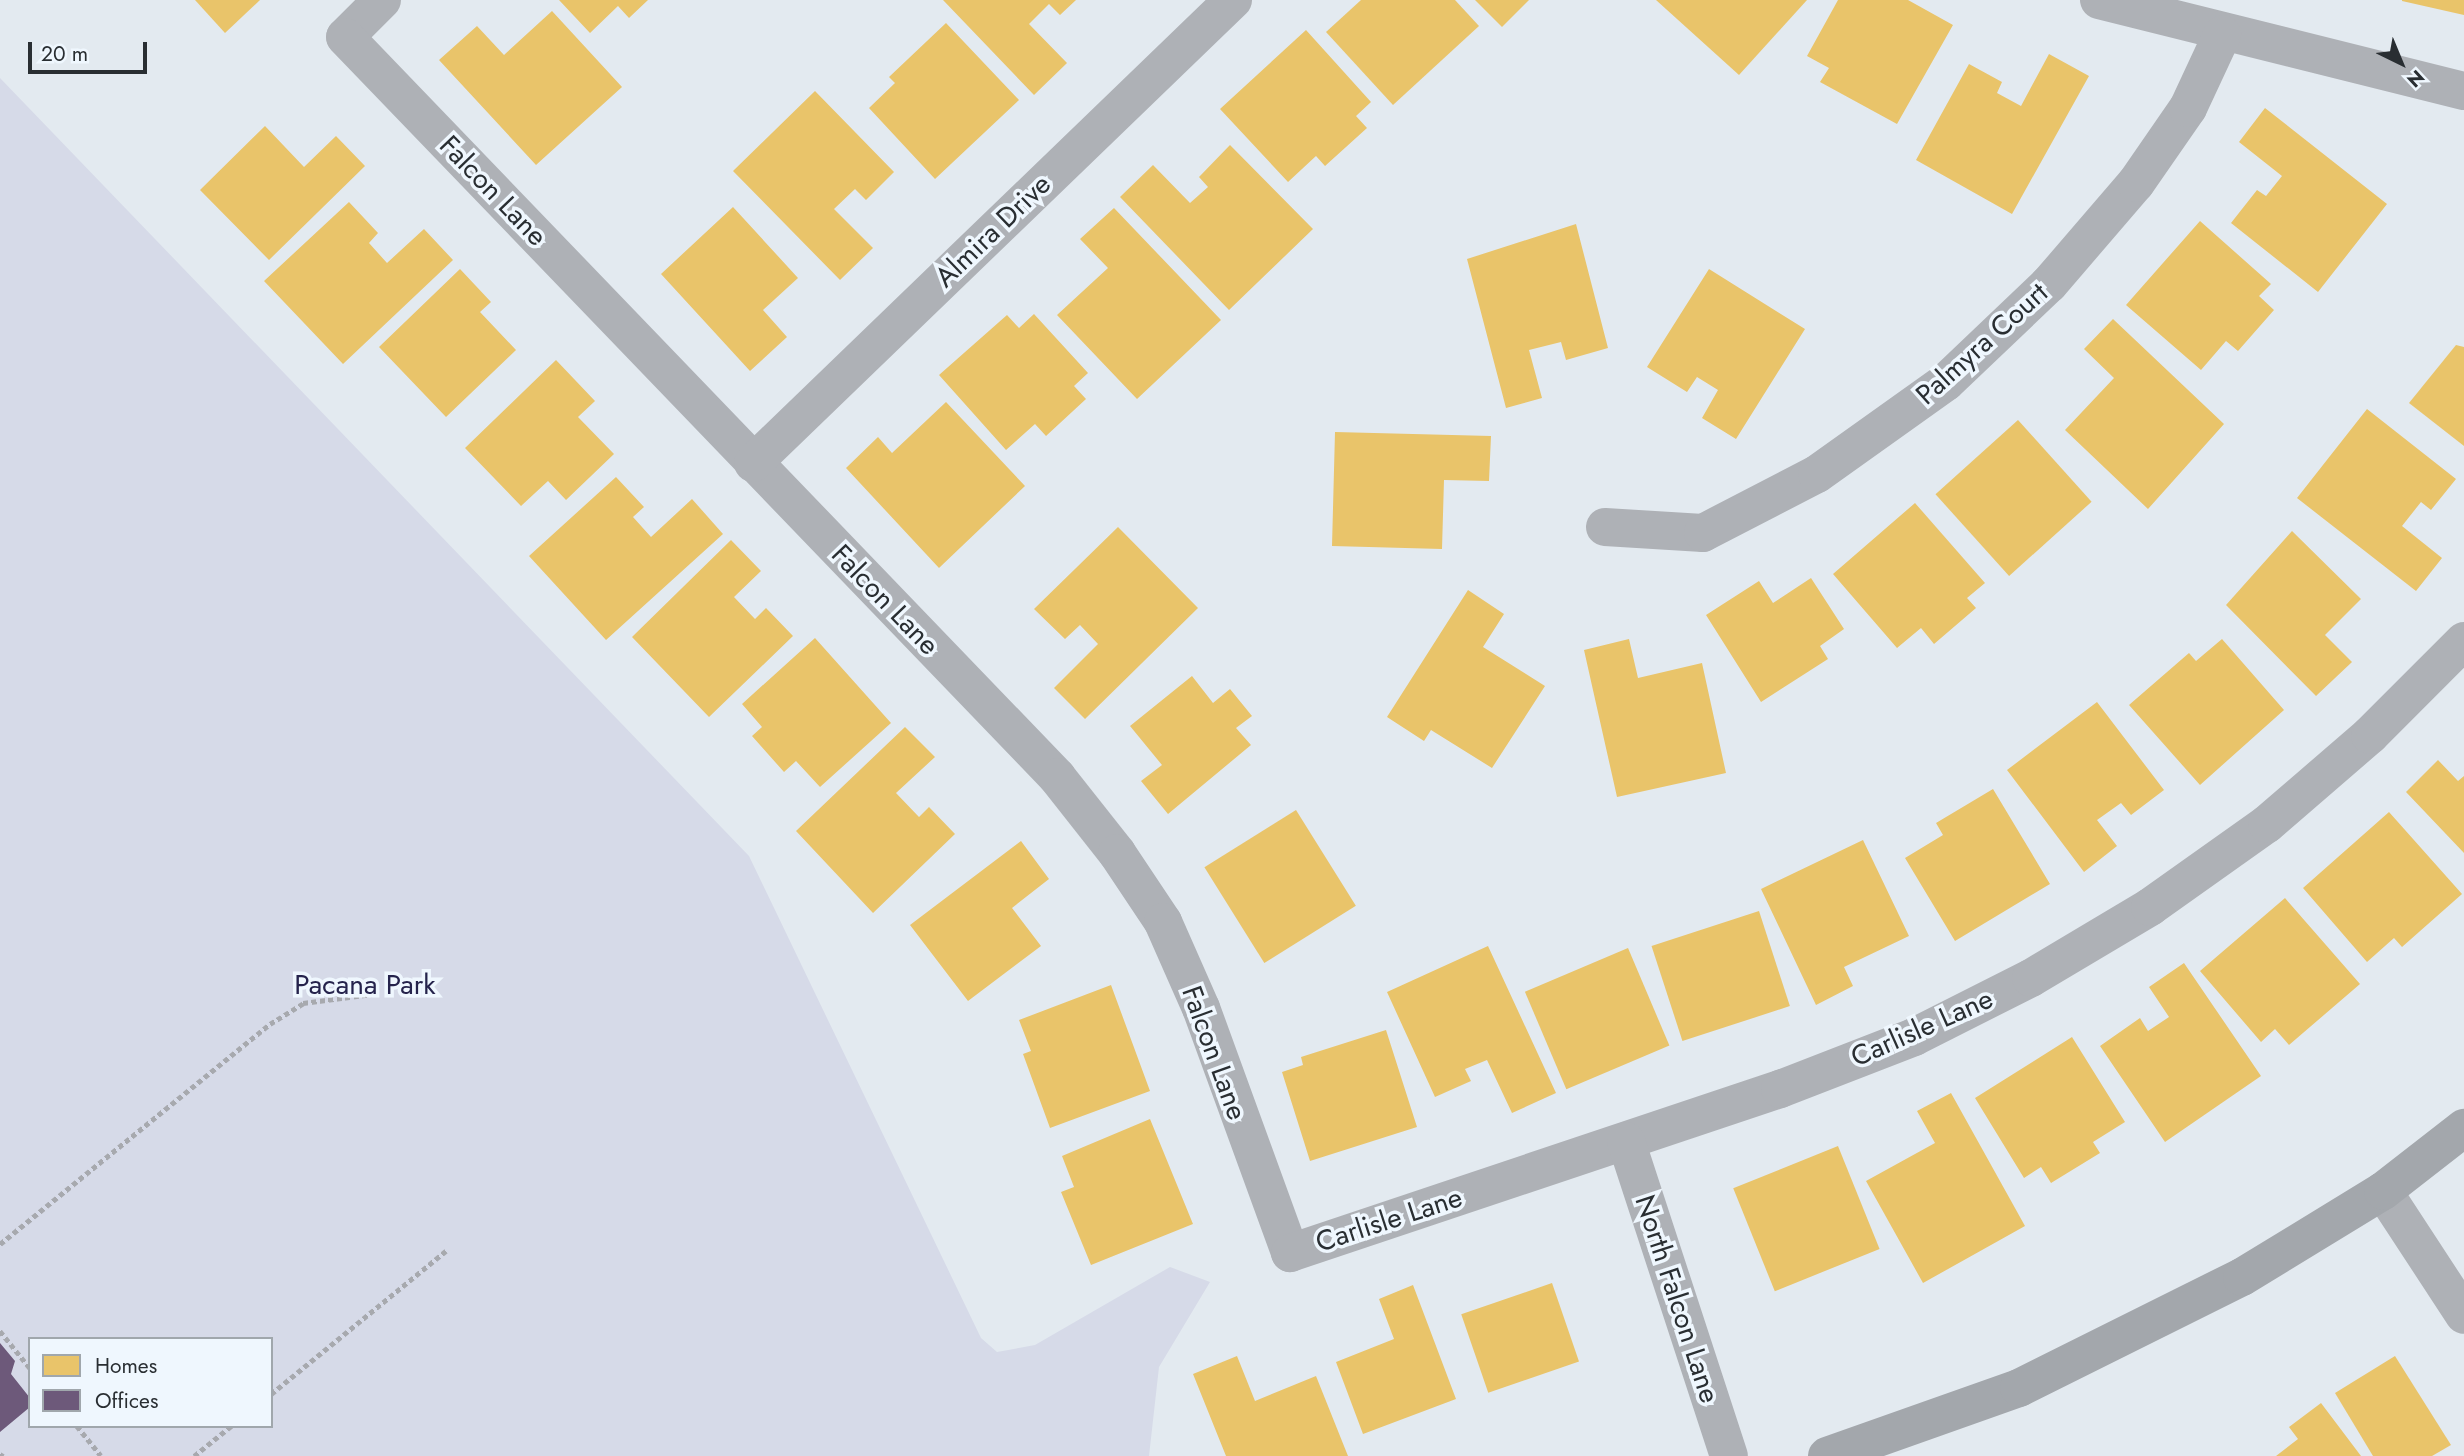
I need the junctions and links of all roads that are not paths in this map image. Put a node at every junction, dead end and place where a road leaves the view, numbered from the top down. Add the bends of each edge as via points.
1 (382, 0) edge
2 (1233, 0) edge
3 (2099, 0) edge
4 (2222, 35) junction
5 (2464, 91) edge
6 (752, 463) junction
7 (1605, 527) dead end
8 (2464, 641) edge
9 (2464, 1128) edge
10 (1626, 1141) junction
11 (2383, 1191) junction
12 (1290, 1253) joint
13 (2464, 1315) edge
14 (1729, 1456) edge
15 (1827, 1456) edge

1 - 6 street, Falcon Lane via 345,37
2 - 6 street, Almira Drive
3 - 4 street
4 - 5 street
4 - 7 street, Palmyra Court via 2188,108 2136,183 2049,284 1946,382 1817,474 1703,533
6 - 12 street, Falcon Lane via 1057,777 1117,853 1163,922 1201,1008 1262,1190
8 - 10 street, Carlisle Lane via 2370,735 2267,824 2054,964 1913,1037
9 - 11 street
10 - 12 street, Carlisle Lane
10 - 14 street, North Falcon Lane
11 - 13 street
11 - 15 street via 2242,1277 2019,1388

